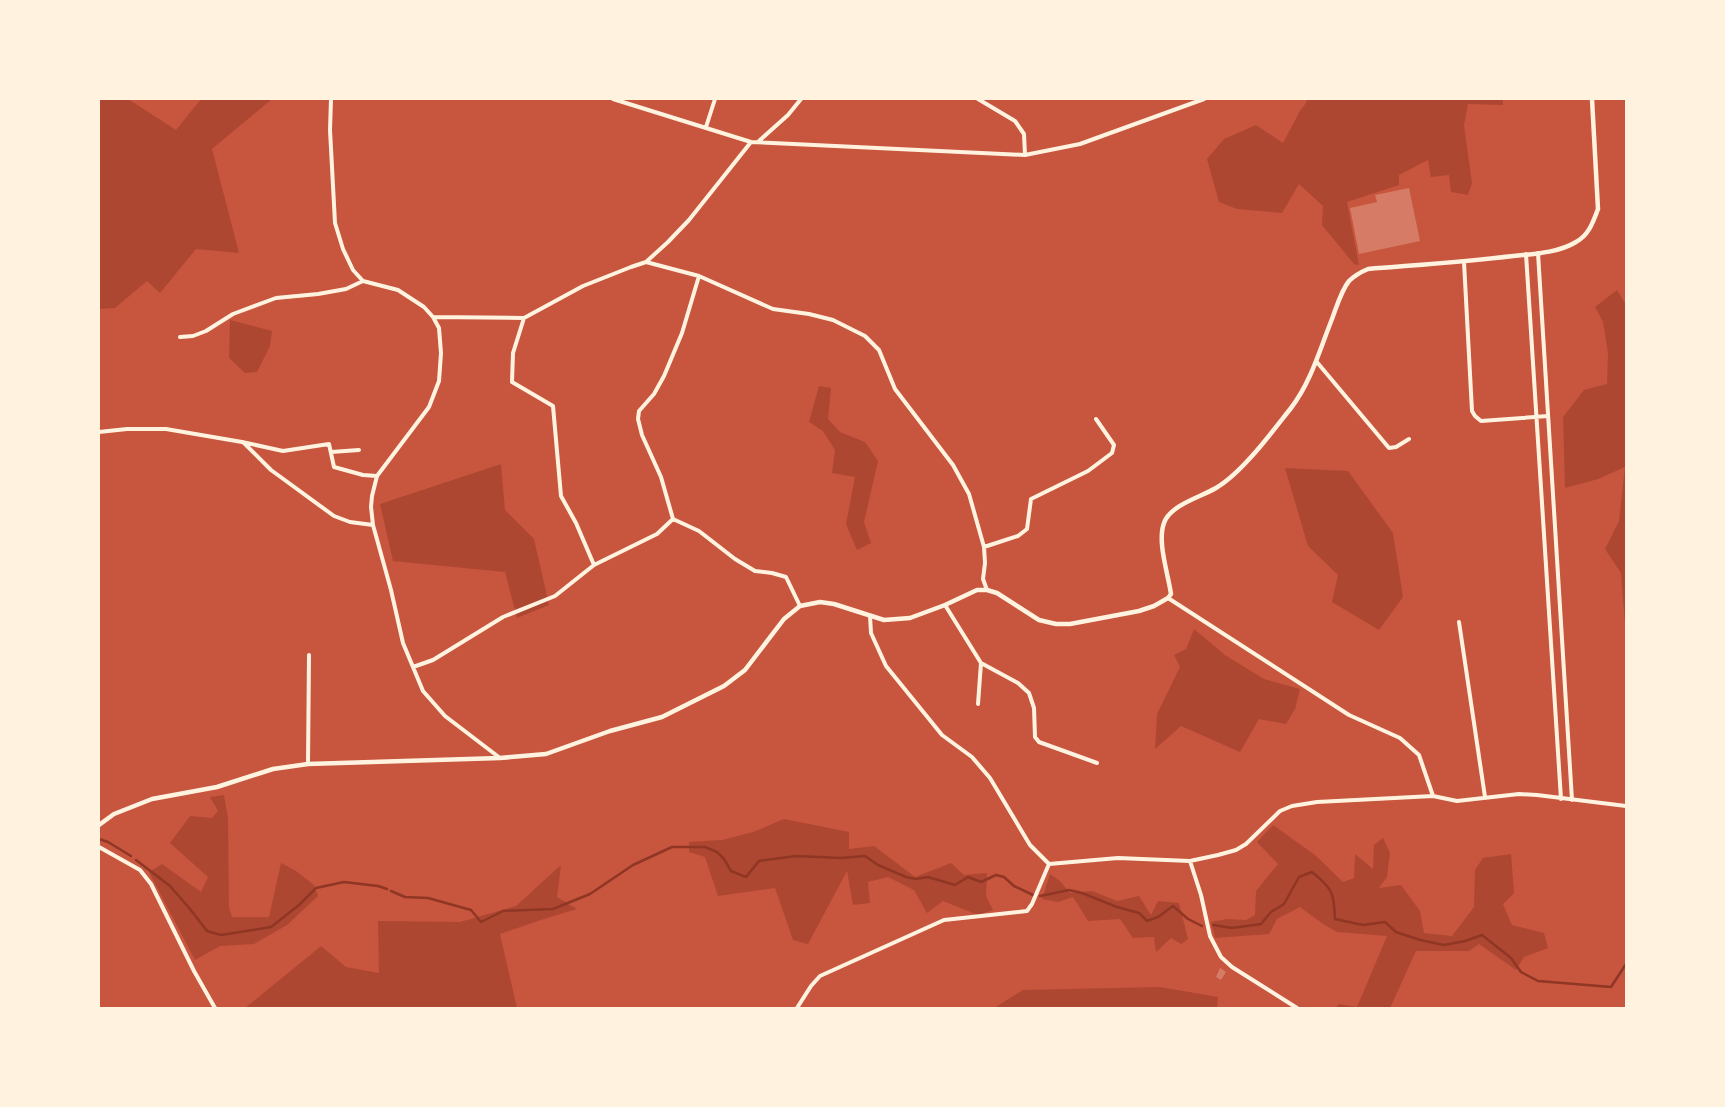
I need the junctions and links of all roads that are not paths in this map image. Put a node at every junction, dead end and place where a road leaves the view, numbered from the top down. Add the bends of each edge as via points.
1 (331, 99) edge
2 (613, 99) edge
3 (715, 99) edge
4 (801, 99) edge
5 (978, 99) edge
6 (1204, 99) edge
7 (1592, 99) edge
8 (706, 127) junction
9 (759, 141) junction
10 (751, 142) junction
11 (1025, 154) junction
12 (1538, 253) junction
13 (1526, 254) junction
14 (646, 262) junction
15 (1464, 262) junction
16 (699, 276) junction
17 (363, 281) junction
18 (433, 317) junction
19 (524, 318) junction
20 (180, 337) dead end
21 (1316, 361) junction
22 (1548, 416) junction
23 (1537, 418) junction
24 (1096, 419) dead end
25 (99, 432) edge
26 (1409, 439) dead end
27 (242, 442) junction
28 (359, 450) dead end
29 (331, 452) junction
30 (377, 476) junction
31 (673, 519) junction
32 (373, 525) junction
33 (984, 547) junction
34 (594, 566) junction
35 (987, 590) junction
36 (1168, 598) junction
37 (945, 605) junction
38 (800, 606) junction
39 (870, 616) junction
40 (1459, 622) dead end
41 (309, 655) dead end
42 (981, 663) junction
43 (413, 667) junction
44 (978, 704) dead end
45 (500, 758) junction
46 (1097, 763) dead end
47 (308, 764) junction
48 (1433, 796) junction
49 (1485, 796) junction
50 (1561, 799) junction
51 (1572, 800) junction
52 (1626, 806) edge
53 (99, 825) edge
54 (99, 847) edge
55 (1190, 861) junction
56 (1049, 864) junction
57 (215, 1008) edge
58 (797, 1008) edge
59 (1297, 1008) edge

1 - 17 street via 335,223 353,270
2 - 8 street
3 - 8 street
4 - 9 street
5 - 11 street via 1015,121 1024,134
6 - 11 street via 1080,144
7 - 12 street via 1596,215 1587,234 1575,243
8 - 10 street
9 - 10 street
9 - 11 street
10 - 14 street via 689,220
12 - 13 street
12 - 22 street
13 - 15 street
13 - 23 street
14 - 16 street
14 - 19 street via 583,286
15 - 21 street via 1368,269 1357,274 1340,297
15 - 23 street via 1475,416 1481,421
16 - 31 street via 682,334 664,376 639,412 638,419 661,477
16 - 33 street via 773,309 833,320 865,336 879,350 895,389 961,479 969,494
17 - 18 street via 398,290
17 - 20 street via 346,289 276,298 233,314 193,336
18 - 19 street
18 - 30 street via 439,328 439,381 429,407
19 - 34 street via 513,353 512,382 553,406 561,496
21 - 26 street via 1390,448
21 - 36 street via 1300,396 1238,471 1217,487 1176,508 1164,521 1161,539 1172,594
22 - 23 street
22 - 51 street
23 - 50 street
24 - 33 street via 1114,445 1112,453 1088,471 1031,499 1027,528 1018,536
25 - 27 street via 166,429
27 - 29 street via 283,451 329,444
27 - 32 street via 272,470 334,516
28 - 29 street
29 - 30 street via 334,467
30 - 32 street via 371,508
31 - 34 street via 657,534
31 - 38 street via 699,531 755,571 786,577
32 - 43 street via 402,643
33 - 35 street via 983,579
34 - 43 street via 555,596 503,617 433,660
35 - 36 street via 1039,620 1056,624 1139,611
35 - 37 street via 977,590
36 - 48 street via 1349,715 1400,738 1418,755
37 - 39 street via 910,618 884,620
37 - 42 street
38 - 39 street via 820,602 834,604
38 - 45 street via 784,620 745,670 724,686 662,717 546,754
39 - 56 street via 871,633 886,666 942,735 972,757 984,771 1030,844
40 - 49 street
41 - 47 street
42 - 44 street
42 - 46 street via 1018,683 1029,693 1034,708 1035,737 1039,742
43 - 45 street via 423,691 445,716
45 - 47 street
47 - 53 street via 273,769 218,787 152,799 114,814
48 - 49 street via 1457,801
48 - 55 street via 1292,806 1280,811 1236,850
49 - 50 street via 1519,794
50 - 51 street
51 - 52 street
54 - 57 street via 140,870 151,884
55 - 56 street via 1118,858
55 - 59 street via 1202,895 1210,936 1221,957
56 - 58 street via 1026,911 944,920 820,976

